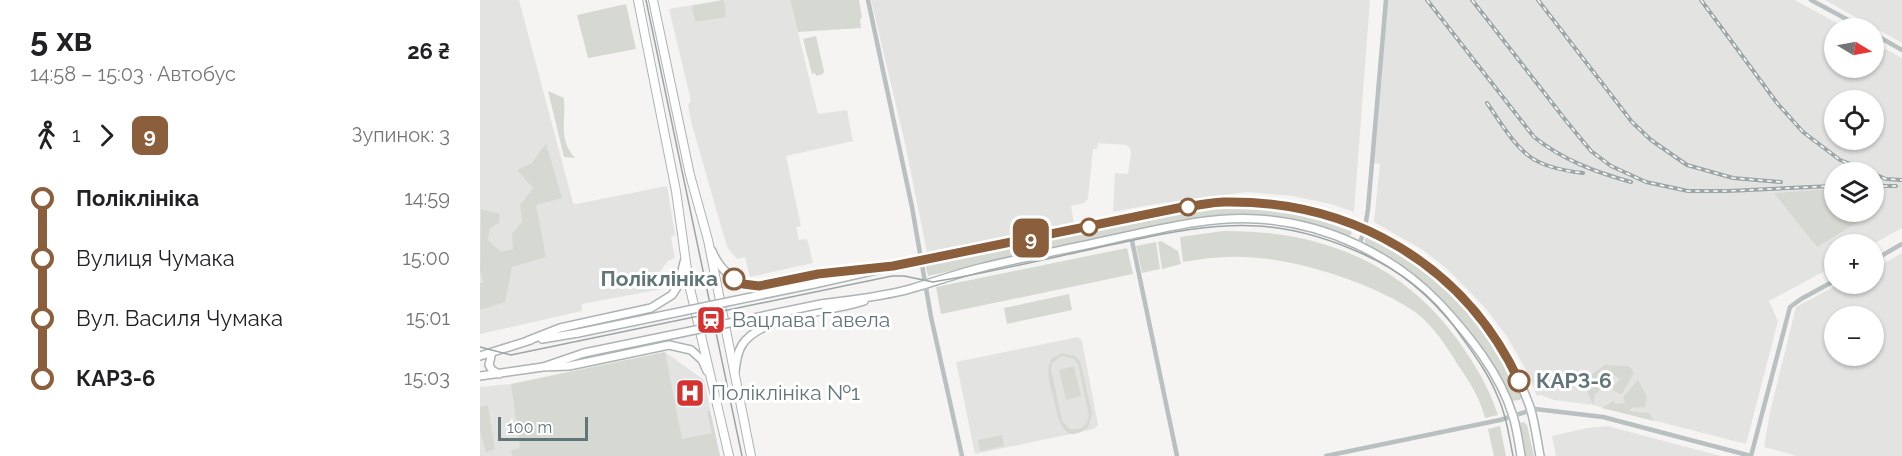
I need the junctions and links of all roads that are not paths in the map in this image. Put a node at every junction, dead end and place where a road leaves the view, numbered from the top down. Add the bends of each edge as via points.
1 (638, 0) edge
2 (653, 0) edge
3 (867, 0) edge
4 (1386, 0) edge
5 (1811, 0) edge
6 (1844, 18) edge
7 (1884, 40) edge
8 (1902, 50) edge
9 (1365, 228) junction
10 (1131, 236) junction
11 (708, 240) junction
12 (1902, 244) edge
13 (1359, 246) junction
14 (686, 250) junction
15 (1884, 254) edge
16 (921, 260) junction
17 (893, 266) junction
18 (925, 284) junction
19 (1824, 286) edge
20 (886, 294) junction
21 (527, 341) junction
22 (492, 352) junction
23 (480, 356) edge
24 (543, 367) junction
25 (501, 374) junction
26 (480, 376) edge
27 (734, 377) junction
28 (711, 384) junction
29 (1530, 409) junction
30 (1513, 416) junction
31 (729, 456) edge
32 (751, 456) edge
33 (963, 456) edge
34 (1177, 456) edge
35 (1326, 456) edge
36 (1521, 456) edge
37 (1540, 456) edge
38 (1751, 456) edge

1 - 14 main road
2 - 11 main road via 690,175
3 - 16 street
4 - 9 street
5 - 6 street
7 - 8 street
9 - 13 street
9 - 16 main road via 1291,206 1222,202
9 - 29 main road via 1405,249 1457,291 1495,339
10 - 13 main road via 1226,219 1258,219 1312,230
10 - 18 main road via 980,268
10 - 34 street
11 - 17 main road via 714,257 727,273 751,286
11 - 27 main road
12 - 15 street
13 - 30 main road via 1411,277 1446,311 1481,354
14 - 21 main road via 679,284 665,301 651,308 560,328
14 - 28 main road via 689,284
16 - 17 main road
16 - 18 street
17 - 21 main road, bridge
18 - 20 main road
18 - 33 street
19 - 38 street via 1790,307
20 - 24 main road, bridge via 584,353
20 - 27 main road via 761,327 738,353
21 - 22 main road
22 - 23 main road
22 - 25 main road via 489,367
24 - 25 main road
24 - 28 main road via 569,366 676,345 691,350 702,360
25 - 26 main road
27 - 32 main road
28 - 31 main road
29 - 30 street
29 - 37 main road
29 - 38 street via 1603,417
30 - 35 street
30 - 36 main road

